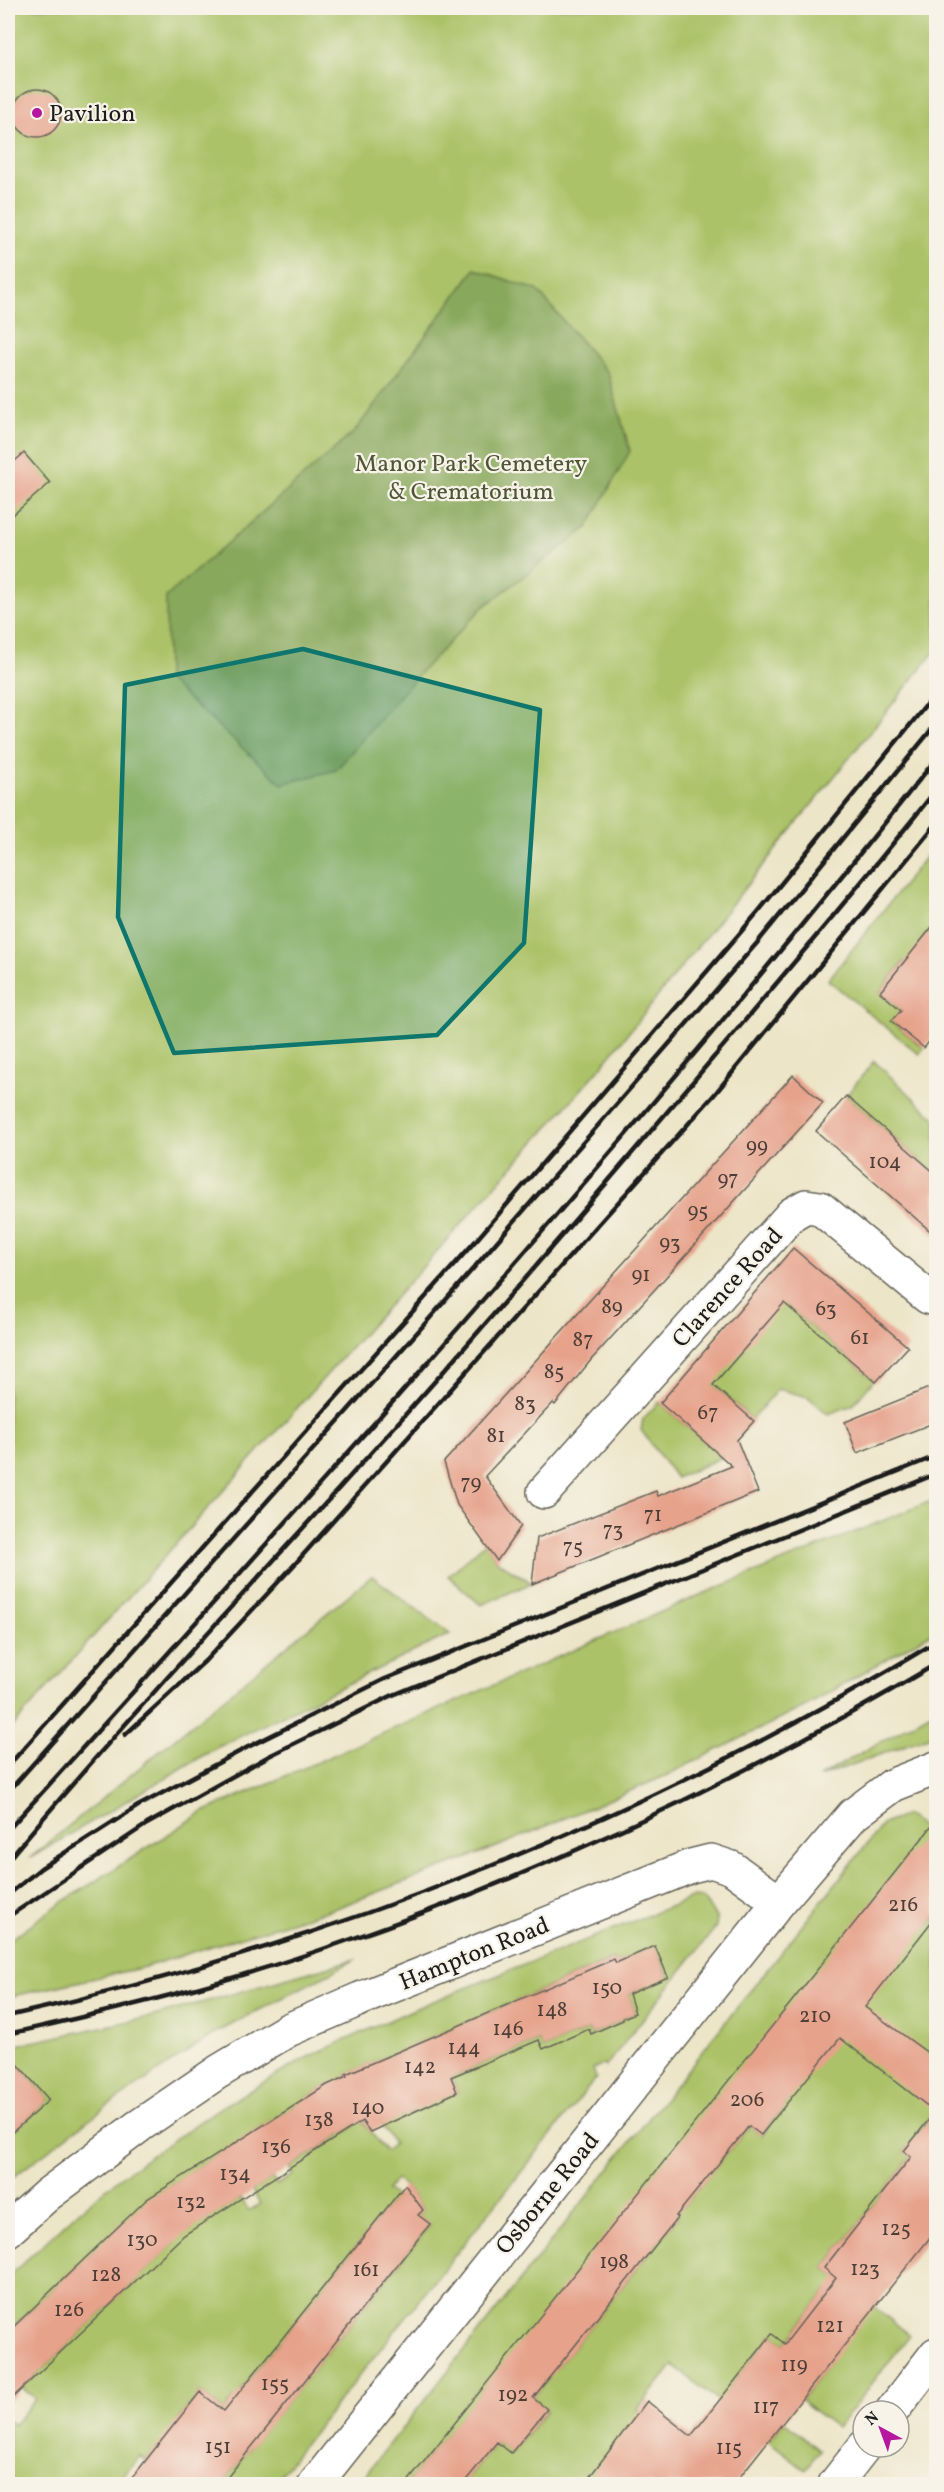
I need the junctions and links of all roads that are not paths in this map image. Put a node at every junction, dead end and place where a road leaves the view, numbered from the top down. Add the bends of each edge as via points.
1 (936, 1299) edge
2 (544, 1492) dead end
3 (936, 1768) edge
4 (779, 1902) junction
5 (8, 2230) edge
6 (936, 2354) edge
7 (901, 2399) edge
8 (855, 2459) edge
9 (315, 2484) edge
10 (835, 2484) edge

1 - 2 street, Clarence Road via 928,1297 820,1208 806,1206 792,1214
3 - 4 street via 893,1785 853,1815
4 - 5 street, Hampton Road via 732,1868 711,1861 360,1999 288,2031 218,2072 74,2174
4 - 9 street, Osborne Road
6 - 7 street
8 - 10 street

